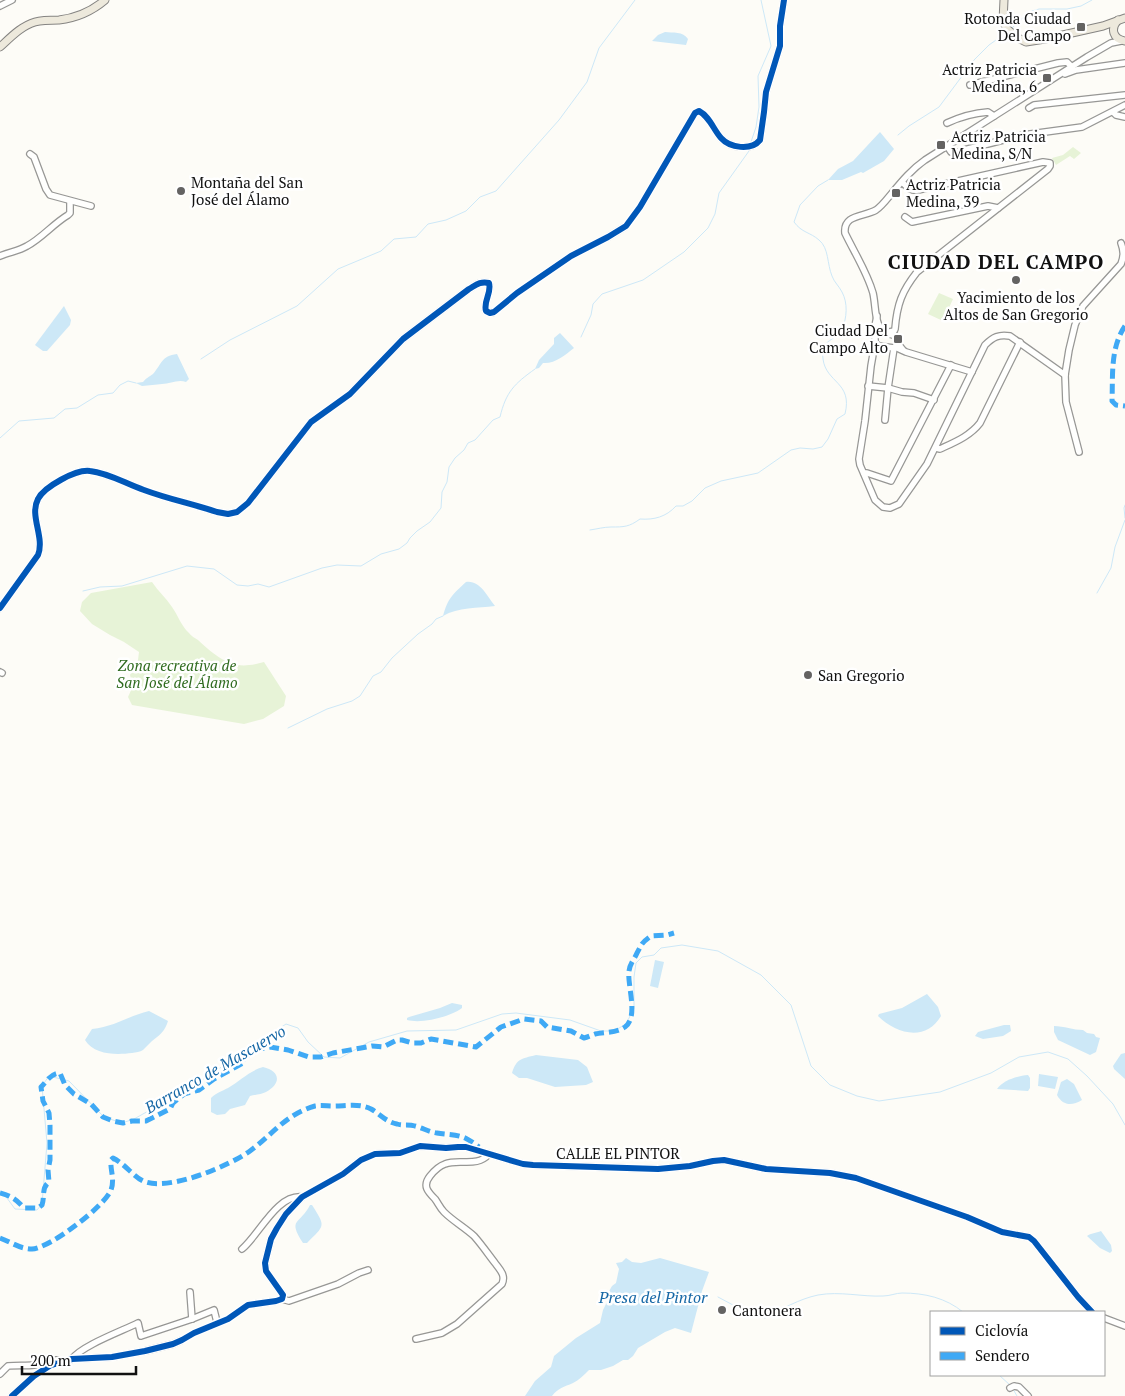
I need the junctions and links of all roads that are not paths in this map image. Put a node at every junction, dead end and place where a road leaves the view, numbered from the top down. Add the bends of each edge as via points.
1 (12, 0) edge
2 (105, 0) edge
3 (784, 0) edge
4 (1004, 0) edge
5 (0, 6) edge
6 (1123, 18) edge
7 (1102, 26) junction
8 (1114, 32) junction
9 (1123, 41) edge
10 (0, 47) edge
11 (1104, 47) junction
12 (1087, 57) junction
13 (1125, 63) edge
14 (1072, 67) junction
15 (1092, 68) junction
16 (1054, 78) junction
17 (970, 85) dead end
18 (1124, 95) edge
19 (1125, 105) edge
20 (1029, 108) dead end
21 (1110, 113) junction
22 (994, 116) junction
23 (1125, 117) edge
24 (947, 123) dead end
25 (947, 146) junction
26 (30, 154) dead end
27 (902, 182) junction
28 (70, 200) junction
29 (91, 206) dead end
30 (998, 208) junction
31 (905, 217) dead end
32 (1121, 243) dead end
33 (0, 256) edge
34 (876, 316) junction
35 (896, 322) junction
36 (885, 333) junction
37 (897, 339) junction
38 (875, 341) junction
39 (1020, 342) junction
40 (894, 347) junction
41 (906, 352) junction
42 (951, 366) junction
43 (972, 372) junction
44 (1065, 375) junction
45 (868, 386) junction
46 (888, 388) junction
47 (934, 400) junction
48 (885, 420) dead end
49 (936, 448) junction
50 (1080, 452) dead end
51 (864, 474) junction
52 (0, 608) edge
53 (489, 1154) junction
54 (302, 1197) junction
55 (242, 1249) dead end
56 (368, 1270) dead end
57 (190, 1292) dead end
58 (282, 1299) junction
59 (1091, 1311) edge
60 (1105, 1318) edge
61 (192, 1320) junction
62 (218, 1322) junction
63 (1125, 1326) edge
64 (416, 1339) dead end
65 (72, 1359) junction
66 (64, 1362) junction
67 (0, 1374) edge
68 (1010, 1388) dead end
69 (12, 1396) edge
70 (1028, 1396) edge

1 - 5 street
2 - 10 main road via 83,14 34,22
3 - 52 street via 780,46 768,80 760,140 756,144 743,147 726,142 708,118 699,111 695,113 626,226 571,256 494,312 486,311 484,306 490,292 489,283 479,283 469,289 402,339 350,394 311,422 262,486 237,512 217,512 90,471 52,485 36,502 41,548
4 - 7 main road via 1003,21 1007,29 1026,42
6 - 7 main road
6 - 8 main road via 1114,24
7 - 8 main road
8 - 9 main road
8 - 11 street
9 - 11 street
11 - 12 street
12 - 14 street
12 - 15 street via 1085,66
13 - 15 street
14 - 16 street
14 - 17 street via 1067,62 1058,63
15 - 16 street
16 - 22 street
18 - 20 street via 1034,104
19 - 21 street
21 - 23 street
21 - 25 street via 1082,127 1022,135 956,153
22 - 24 street via 980,112
22 - 25 street
25 - 27 street via 916,166
26 - 28 street via 48,193
27 - 30 street via 913,191 1050,163 1048,169
27 - 34 street via 878,208 853,217 844,227 873,294
28 - 29 street
28 - 33 street via 70,214 48,232 27,246
30 - 31 street via 988,206 912,222
30 - 35 street via 917,272 901,297
32 - 44 street via 1124,252 1121,264 1090,296 1078,315
34 - 36 street
34 - 38 street
35 - 36 street via 894,331
35 - 37 street
36 - 37 street
36 - 38 street via 876,335
37 - 40 street
37 - 41 street
38 - 40 street via 879,346
38 - 45 street
39 - 43 street via 1010,336 996,336 985,345
39 - 44 street
39 - 49 street via 980,423 967,436
40 - 41 street
40 - 46 street
41 - 42 street
42 - 43 street
42 - 47 street
43 - 49 street
44 - 50 street via 1066,402
45 - 46 street
45 - 51 street via 860,459
46 - 47 street
46 - 48 street
47 - 51 street via 891,481
49 - 51 street via 908,494 890,508 875,500
53 - 54 street, CALLE EL PINTOR via 466,1147 420,1146 400,1153 375,1154
53 - 59 street, CALLE EL PINTOR via 533,1165 658,1169 724,1160 766,1169 856,1178 1002,1232 1028,1237
53 - 64 street via 473,1162 445,1164 430,1176 427,1187 442,1211 484,1247 504,1277 502,1284 457,1324
54 - 55 street via 286,1201 274,1211
54 - 58 street via 277,1228 265,1263 266,1271 283,1295
56 - 58 street via 290,1301
57 - 61 street
58 - 62 street via 248,1305
60 - 63 street
61 - 62 street via 214,1310
61 - 65 street via 141,1336 138,1323
62 - 65 street via 182,1340 154,1349 112,1357
65 - 66 street
66 - 67 street via 49,1360 35,1365 8,1366
66 - 69 street via 34,1376
68 - 70 street via 1019,1387

